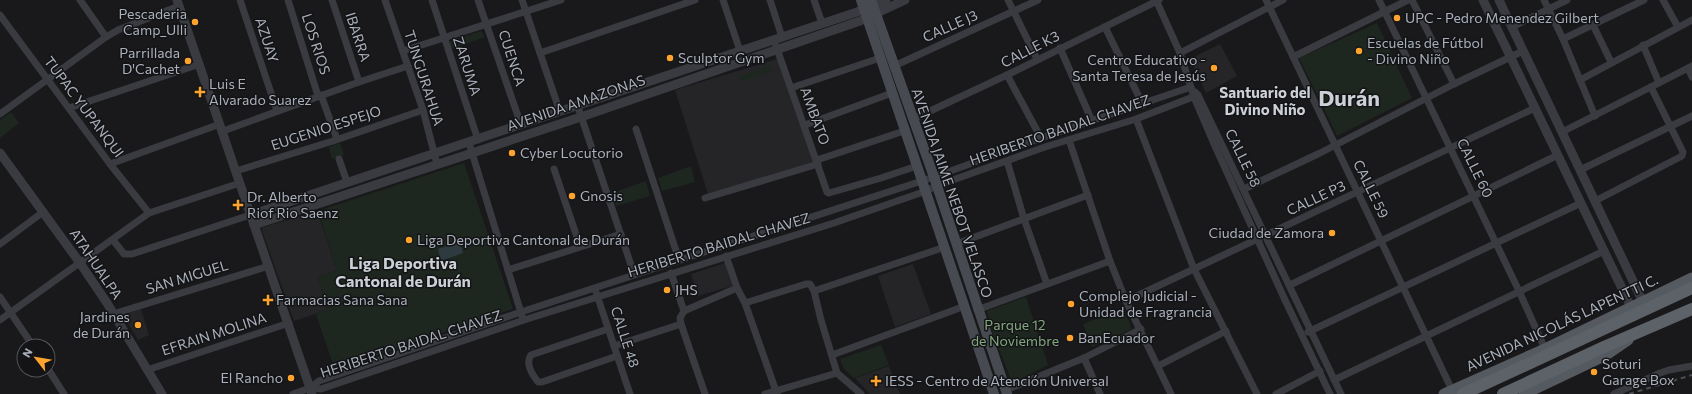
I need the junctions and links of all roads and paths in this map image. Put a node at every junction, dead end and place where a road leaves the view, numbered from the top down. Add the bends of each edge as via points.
1 (80, 0) edge
2 (240, 0) edge
3 (288, 0) edge
4 (332, 0) edge
5 (385, 0) edge
6 (432, 0) edge
7 (478, 0) edge
8 (522, 0) edge
9 (561, 0) edge
10 (695, 0) edge
11 (723, 0) edge
12 (770, 0) edge
13 (814, 0) edge
14 (886, 0) edge
15 (905, 0) edge
16 (1008, 0) edge
17 (1038, 0) edge
18 (1157, 0) edge
19 (1266, 0) edge
20 (1283, 0) edge
21 (1379, 0) edge
22 (1408, 0) edge
23 (1412, 0) edge
24 (1484, 0) edge
25 (1499, 0) edge
26 (1544, 0) edge
27 (1567, 0) edge
28 (1644, 0) edge
29 (1662, 0) edge
30 (178, 3) edge
31 (1269, 7) junction
32 (869, 8) edge
33 (1549, 9) junction
34 (526, 12) junction
35 (1014, 12) junction
36 (1385, 12) junction
37 (0, 15) edge
38 (1692, 20) edge
39 (822, 23) junction
40 (487, 25) junction
41 (1593, 25) junction
42 (1105, 26) junction
43 (1512, 27) junction
44 (1678, 27) junction
45 (106, 37) junction
46 (444, 39) junction
47 (778, 39) junction
48 (1563, 39) junction
49 (1643, 45) junction
50 (1060, 48) junction
51 (778, 49) junction
52 (1523, 50) junction
53 (740, 51) junction
54 (403, 52) junction
55 (540, 53) junction
56 (1180, 53) junction
57 (1293, 57) junction
58 (1510, 57) junction
59 (880, 58) junction
60 (1038, 59) junction
61 (1611, 62) junction
62 (200, 64) junction
63 (408, 66) junction
64 (894, 66) junction
65 (1690, 67) edge
66 (1007, 75) junction
67 (1692, 77) edge
68 (47, 78) junction
69 (1580, 80) junction
70 (359, 82) junction
71 (1659, 83) junction
72 (1454, 84) junction
73 (1191, 87) junction
74 (791, 88) junction
75 (1651, 88) junction
76 (892, 93) junction
77 (320, 95) junction
78 (1196, 96) junction
79 (1427, 98) junction
80 (1143, 104) junction
81 (578, 107) junction
82 (69, 108) junction
83 (1536, 108) junction
84 (423, 110) junction
85 (277, 111) junction
86 (560, 112) junction
87 (0, 114) edge
88 (1595, 116) junction
89 (1692, 116) edge
90 (581, 117) junction
91 (913, 119) junction
92 (1136, 119) junction
93 (1092, 121) junction
94 (521, 125) junction
95 (805, 125) junction
96 (221, 127) junction
97 (1670, 127) junction
98 (636, 129) dead end
99 (904, 131) junction
100 (1562, 132) junction
101 (1041, 138) junction
102 (337, 139) junction
103 (1069, 140) junction
104 (473, 141) junction
105 (1335, 146) junction
106 (1450, 147) junction
107 (433, 153) junction
108 (472, 153) junction
109 (0, 154) edge
110 (1558, 155) junction
111 (339, 159) dead end
112 (1007, 161) junction
113 (818, 162) junction
114 (110, 164) junction
115 (436, 164) junction
116 (917, 166) junction
117 (554, 169) dead end
118 (1580, 170) junction
119 (236, 171) junction
120 (922, 181) junction
121 (347, 182) junction
122 (935, 182) junction
123 (240, 183) junction
124 (1244, 189) junction
125 (926, 191) junction
126 (1358, 192) junction
127 (1088, 195) junction
128 (1473, 195) junction
129 (705, 198) dead end
130 (1595, 201) junction
131 (1581, 203) junction
132 (43, 212) junction
133 (149, 213) junction
134 (250, 215) junction
135 (1024, 219) junction
136 (254, 225) junction
137 (622, 234) junction
138 (1266, 236) junction
139 (113, 240) junction
140 (1258, 240) junction
141 (1382, 241) junction
142 (1496, 242) junction
143 (0, 244) edge
144 (956, 244) junction
145 (580, 246) junction
146 (945, 247) junction
147 (1604, 251) junction
148 (726, 256) junction
149 (679, 260) junction
150 (1110, 261) junction
151 (80, 263) junction
152 (269, 266) junction
153 (1194, 269) junction
154 (508, 270) junction
155 (671, 273) junction
156 (634, 274) junction
157 (1692, 278) edge
158 (1047, 284) junction
159 (1290, 285) junction
160 (595, 287) junction
161 (1403, 287) junction
162 (737, 288) junction
163 (1692, 288) edge
164 (814, 291) junction
165 (1519, 291) junction
166 (0, 296) edge
167 (598, 296) junction
168 (1126, 301) junction
169 (745, 302) junction
170 (1643, 302) junction
171 (965, 306) junction
172 (1631, 307) junction
173 (1692, 309) edge
174 (977, 310) junction
175 (684, 311) junction
176 (12, 312) junction
177 (521, 312) junction
178 (113, 314) junction
179 (0, 320) edge
180 (524, 320) junction
181 (288, 323) junction
182 (681, 324) junction
183 (608, 329) junction
184 (1141, 329) junction
185 (1226, 331) junction
186 (1311, 331) junction
187 (1638, 333) junction
188 (1302, 335) junction
189 (1426, 335) junction
190 (28, 338) edge
191 (614, 346) junction
192 (1545, 349) junction
193 (832, 355) junction
194 (617, 356) junction
195 (1084, 358) junction
196 (1158, 366) junction
197 (1692, 366) edge
198 (147, 370) junction
199 (1320, 371) junction
200 (837, 373) junction
201 (54, 378) edge
202 (1334, 380) junction
203 (311, 391) edge
204 (776, 392) edge
205 (1006, 392) edge
206 (1453, 393) edge
207 (64, 394) edge
208 (162, 394) edge
209 (293, 394) edge
210 (630, 394) edge
211 (705, 394) edge
212 (765, 394) edge
213 (861, 394) edge
214 (994, 394) edge
215 (1100, 394) edge
216 (1171, 394) edge
217 (1257, 394) edge
218 (1276, 394) edge
219 (1330, 394) edge
220 (1341, 394) edge
221 (1503, 394) edge
222 (1524, 394) edge
223 (1614, 394) edge

1 - 45 street
2 - 85 street, AZUAY
3 - 77 street, LOS RIOS
4 - 70 street, IBARRA
5 - 54 street, TUNGURAHUA
6 - 46 street, ZARUMA
7 - 40 street, CUENCA
8 - 34 street
9 - 34 street
10 - 55 street
11 - 53 street
12 - 47 street, AMBATO
13 - 39 street
14 - 32 street, AVENIDA AMAZONAS
15 - 32 street, AVENIDA AMAZONAS
16 - 35 street
17 - 35 street, CALLE J3
18 - 42 street, CALLE K3
18 - 56 street, CALLE 58
19 - 31 street, CALLE 59
20 - 31 street
21 - 36 street, CALLE 60
22 - 36 street
23 - 72 street
24 - 58 street
25 - 43 street
26 - 33 street
27 - 33 street
28 - 41 street
29 - 44 street
30 - 45 street
30 - 62 street
31 - 56 street
31 - 57 street, CALLE 59
32 - 39 street, AVENIDA AMAZONAS
32 - 51 street, AVENIDA AMAZONAS
32 - 59 main road, AVENIDA JAIME NEBOT VELASCO
32 - 64 main road, AVENIDA JAIME NEBOT VELASCO
33 - 43 street
33 - 48 street
34 - 40 street
34 - 55 street
35 - 60 street
35 - 64 street, CALLE J3
36 - 57 street
36 - 79 street, CALLE 60
37 - 68 street, TUPAC YUPANQUI
38 - 44 street
39 - 47 street, AVENIDA AMAZONAS
40 - 46 street
40 - 94 street, CUENCA
41 - 48 street
41 - 61 street
42 - 50 street, CALLE K3
42 - 80 street
43 - 52 street
44 - 49 street
45 - 68 street
46 - 54 street
46 - 104 street, ZARUMA
47 - 51 street, AMBATO
47 - 53 street, AVENIDA AMAZONAS
48 - 69 street
49 - 61 street
49 - 71 street
50 - 60 street, CALLE K3
50 - 93 street
51 - 74 street, AMBATO
51 - 90 street, AVENIDA AMAZONAS
52 - 58 street
52 - 100 street
53 - 81 street, AVENIDA AMAZONAS
54 - 63 street, TUNGURAHUA
55 - 86 street
56 - 73 street, CALLE 58
57 - 105 street, CALLE 59
58 - 72 street
58 - 83 street
59 - 74 street
59 - 76 main road, AVENIDA JAIME NEBOT VELASCO
60 - 66 street, CALLE K3
61 - 69 street
62 - 82 street
62 - 96 street
63 - 70 street
63 - 84 street, TUNGURAHUA
64 - 91 main road, AVENIDA JAIME NEBOT VELASCO
65 - 67 street
65 - 71 street
66 - 91 street, CALLE K3
66 - 101 street
68 - 82 street, TUPAC YUPANQUI
68 - 87 street
69 - 88 street
70 - 77 street
71 - 75 street
72 - 79 street
73 - 78 street, CALLE 58
73 - 80 street, HERIBERTO BAIDAL CHAVEZ
74 - 95 street, AMBATO
75 - 88 street
75 - 97 street
76 - 95 street
76 - 99 main road, AVENIDA JAIME NEBOT VELASCO
77 - 85 street
77 - 102 street, LOS RIOS
78 - 92 street, HERIBERTO BAIDAL CHAVEZ
78 - 124 street, CALLE 58
78 - 140 street, CALLE 58
79 - 105 street
79 - 106 street, CALLE 60
80 - 93 street, HERIBERTO BAIDAL CHAVEZ
81 - 86 street, AVENIDA AMAZONAS
81 - 90 street
82 - 114 street, TUPAC YUPANQUI
83 - 106 street, CALLE P3
83 - 110 street
84 - 102 street, EUGENIO ESPEJO
84 - 107 street, TUNGURAHUA
85 - 96 street
86 - 94 street, AVENIDA AMAZONAS
88 - 100 street
89 - 97 street
90 - 108 street, AVENIDA AMAZONAS
90 - 137 street
91 - 122 main road, AVENIDA JAIME NEBOT VELASCO
92 - 103 street, HERIBERTO BAIDAL CHAVEZ
92 - 153 street
93 - 101 street, HERIBERTO BAIDAL CHAVEZ
94 - 104 street, AVENIDA AMAZONAS
95 - 113 street, AMBATO
96 - 114 street
96 - 119 street
97 - 118 street
97 - 130 street via 1683,152 1682,156
98 - 149 street
99 - 113 street, AMBATO
99 - 116 main road, AVENIDA JAIME NEBOT VELASCO
100 - 118 street
101 - 122 street, HERIBERTO BAIDAL CHAVEZ
102 - 119 street, EUGENIO ESPEJO
103 - 112 street, HERIBERTO BAIDAL CHAVEZ
103 - 127 street
104 - 107 street, AVENIDA AMAZONAS
104 - 108 street, ZARUMA
105 - 124 street
105 - 126 street, CALLE 59
106 - 126 street, CALLE P3
106 - 128 street, CALLE 60
107 - 115 street, TUNGURAHUA
107 - 121 street, AVENIDA AMAZONAS
108 - 115 street, AVENIDA AMAZONAS
108 - 154 street, ZARUMA
109 - 132 street, ATAHUALPA
110 - 128 street
110 - 131 street
111 - 121 street
112 - 122 street, HERIBERTO BAIDAL CHAVEZ
112 - 135 street
113 - 116 street via 827,192 833,194
113 - 129 street
114 - 133 street, TUPAC YUPANQUI
115 - 136 street, AVENIDA AMAZONAS
116 - 120 main road, AVENIDA JAIME NEBOT VELASCO
117 - 145 street
118 - 130 street
119 - 123 street
120 - 122 street, HERIBERTO BAIDAL CHAVEZ
120 - 125 main road, AVENIDA JAIME NEBOT VELASCO
120 - 149 street, HERIBERTO BAIDAL CHAVEZ
121 - 134 street, AVENIDA AMAZONAS
122 - 125 street, HERIBERTO BAIDAL CHAVEZ
122 - 144 main road, AVENIDA JAIME NEBOT VELASCO
123 - 133 street
123 - 134 street
124 - 138 street, CALLE 58
125 - 146 main road, AVENIDA JAIME NEBOT VELASCO
125 - 148 street, HERIBERTO BAIDAL CHAVEZ
126 - 138 street, CALLE P3
126 - 141 street, CALLE 59
127 - 135 street
127 - 150 street
128 - 141 street
128 - 142 street, CALLE 60
130 - 170 street
131 - 142 street
131 - 147 street
132 - 143 street
132 - 151 street, ATAHUALPA
133 - 139 street
134 - 136 street
134 - 139 street via 132,254 124,254
135 - 144 street
135 - 158 street
136 - 152 street
137 - 145 street
137 - 156 street
138 - 140 street, CALLE P3
138 - 159 street, CALLE 58
139 - 151 street
140 - 153 street, CALLE P3
140 - 188 street, CALLE 58
141 - 159 street
141 - 161 street, CALLE 59
142 - 161 street
142 - 165 street, CALLE 60
144 - 174 main road, AVENIDA JAIME NEBOT VELASCO
145 - 154 street
146 - 164 street
146 - 171 main road, AVENIDA JAIME NEBOT VELASCO
147 - 165 street
147 - 172 street
148 - 155 street, HERIBERTO BAIDAL CHAVEZ
148 - 162 street
149 - 156 street, HERIBERTO BAIDAL CHAVEZ
150 - 158 street
150 - 168 street
151 - 176 street
151 - 178 street, ATAHUALPA
152 - 178 street, SAN MIGUEL
152 - 181 street
153 - 168 street, CALLE P3
153 - 185 street
154 - 177 street, ZARUMA
155 - 167 street, HERIBERTO BAIDAL CHAVEZ
155 - 175 street
156 - 160 street, HERIBERTO BAIDAL CHAVEZ
157 - 170 main road, AVENIDA NICOLÁS LAPENTTI C.
158 - 174 street
159 - 186 street, CALLE 58
160 - 167 street, CALLE 48
160 - 177 street, HERIBERTO BAIDAL CHAVEZ
161 - 186 street
161 - 189 street, CALLE 59
162 - 169 street
162 - 175 street
163 - 206 highway, AVENIDA NICOLÁS LAPENTTI C.
164 - 169 street via 810,284 806,284
164 - 193 street
165 - 189 street
165 - 192 street, CALLE 60
166 - 176 street
167 - 180 street, HERIBERTO BAIDAL CHAVEZ
167 - 183 street, CALLE 48
168 - 184 street
169 - 204 street
170 - 172 main road, AVENIDA NICOLÁS LAPENTTI C.
171 - 193 street
171 - 214 main road, AVENIDA JAIME NEBOT VELASCO
172 - 192 main road, AVENIDA NICOLÁS LAPENTTI C.
173 - 187 highway
174 - 205 main road, AVENIDA JAIME NEBOT VELASCO
175 - 182 street via 680,318
176 - 179 street
176 - 190 street
177 - 180 street, ZARUMA
177 - 203 street, HERIBERTO BAIDAL CHAVEZ via 319,381
178 - 198 street, ATAHUALPA
180 - 203 street, HERIBERTO BAIDAL CHAVEZ
181 - 198 street, EFRAIN MOLINA
181 - 203 street
182 - 191 street
182 - 211 street
183 - 191 street, CALLE 48
183 - 194 street via 531,355 528,360 529,369 536,380 542,382
184 - 195 street
184 - 196 street
185 - 196 street
185 - 217 street
186 - 188 street
186 - 202 street, CALLE 58
187 - 221 highway via 1604,346
187 - 222 main road via 1606,356
188 - 199 street, CALLE 58
189 - 202 street
189 - 206 street, CALLE 59
191 - 194 street, CALLE 48
192 - 206 main road, AVENIDA NICOLÁS LAPENTTI C.
193 - 200 street
194 - 210 street, CALLE 48
195 - 205 street
195 - 215 street
196 - 216 street
197 - 223 street via 1660,373
198 - 208 street, ATAHUALPA
199 - 218 street
199 - 219 street, CALLE 58
200 - 204 street
200 - 213 street
201 - 207 street
202 - 220 street, CALLE 58
203 - 209 street
204 - 212 street

